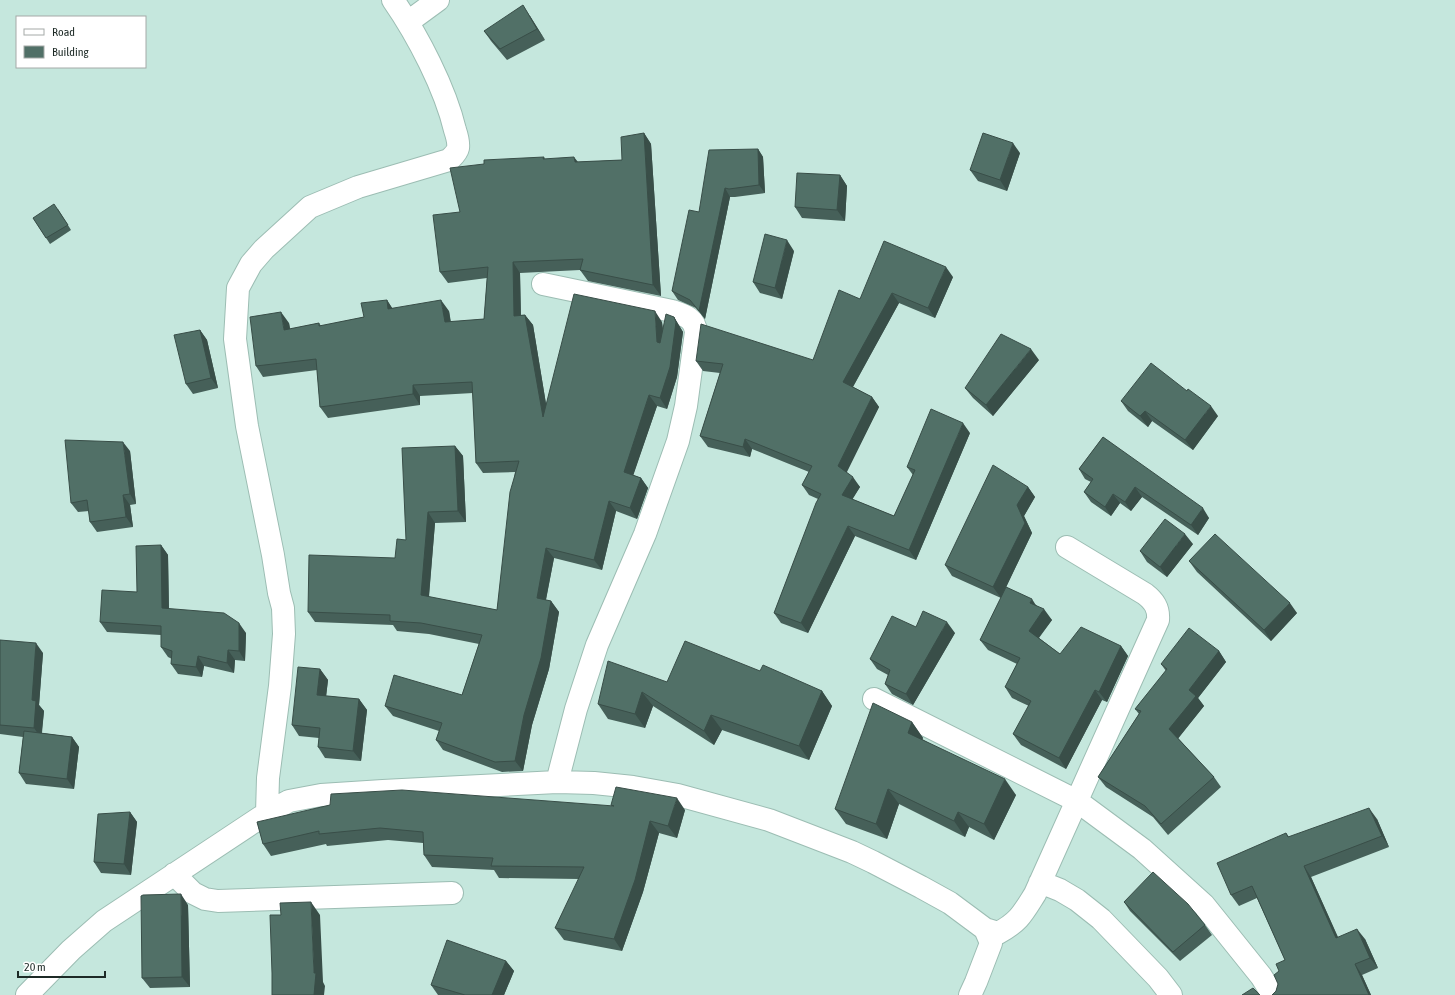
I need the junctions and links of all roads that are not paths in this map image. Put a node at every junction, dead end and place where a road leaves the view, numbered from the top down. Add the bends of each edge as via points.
1 (394, 0) edge
2 (438, 0) edge
3 (408, 22) junction
4 (543, 284) dead end
5 (1067, 547) dead end
6 (874, 698) dead end
7 (557, 782) junction
8 (1077, 801) junction
9 (268, 813) junction
10 (174, 874) junction
11 (1040, 882) junction
12 (452, 893) dead end
13 (985, 928) junction
14 (27, 995) edge
15 (970, 995) edge
16 (1171, 995) edge
17 (1273, 995) edge

1 - 3 street
2 - 3 street
3 - 9 street via 426,56 452,118 458,150 449,160 358,187 310,207 264,249 251,264 238,288 235,339 247,426 283,608 284,634 268,778
4 - 7 street via 677,313 692,320 696,325 686,406 678,441 645,534 597,645 576,709
5 - 8 street via 1145,594 1154,601 1158,613 1158,620
6 - 8 street
7 - 9 street via 321,795 289,801
7 - 13 street via 633,787 678,795 769,820 873,862 950,903
8 - 11 street
8 - 17 street via 1142,849 1204,905 1261,976
9 - 10 street
10 - 12 street via 193,893 205,899 218,900
10 - 14 street via 104,921
11 - 13 street via 1021,917 998,933
11 - 16 street via 1077,900 1101,919
13 - 15 street via 991,943

